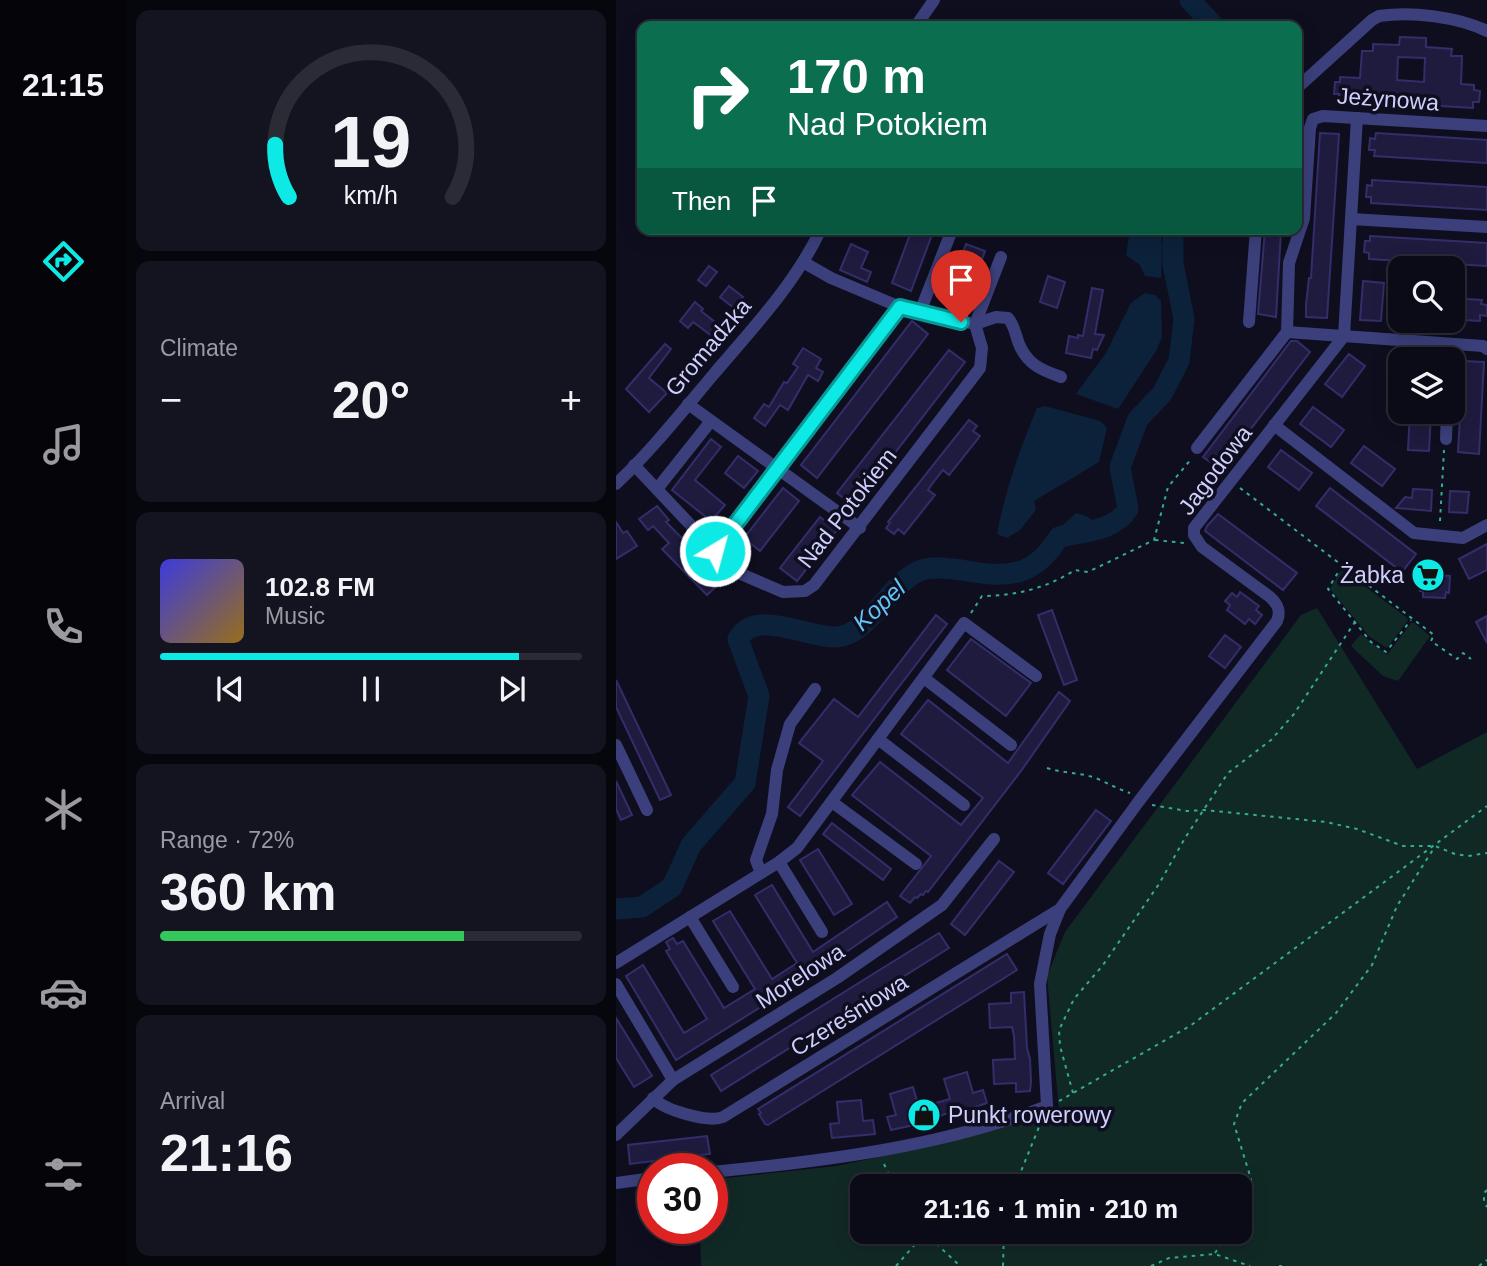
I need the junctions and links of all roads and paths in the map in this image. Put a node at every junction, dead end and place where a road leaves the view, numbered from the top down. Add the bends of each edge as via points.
1 (933, 0) edge
2 (919, 21) edge
3 (1487, 32) edge
4 (1302, 83) edge
5 (1357, 118) junction
6 (1487, 126) edge
7 (1351, 219) junction
8 (1302, 224) edge
9 (1487, 227) edge
10 (818, 235) edge
11 (1255, 235) edge
12 (1298, 235) edge
13 (950, 236) dead end
14 (1001, 257) dead end
15 (803, 262) junction
16 (900, 307) junction
17 (920, 312) junction
18 (1248, 322) dead end
19 (975, 324) junction
20 (1286, 332) junction
21 (1344, 337) junction
22 (1451, 344) junction
23 (1451, 347) edge
24 (1487, 349) edge
25 (1061, 377) dead end
26 (688, 404) junction
27 (711, 421) junction
28 (1447, 424) edge
29 (1274, 425) junction
30 (1446, 439) joint
31 (1197, 448) joint
32 (634, 465) junction
33 (778, 467) junction
34 (1231, 481) junction
35 (616, 484) edge
36 (657, 489) junction
37 (1487, 525) edge
38 (860, 528) junction
39 (1439, 536) junction
40 (1154, 540) junction
41 (1196, 541) junction
42 (715, 551) junction
43 (1342, 566) junction
44 (1412, 619) junction
45 (1355, 622) junction
46 (964, 623) junction
47 (1471, 659) dead end
48 (1036, 676) dead end
49 (923, 678) junction
50 (815, 689) dead end
51 (878, 739) junction
52 (616, 745) edge
53 (1011, 745) dead end
54 (1047, 768) dead end
55 (1139, 801) junction
56 (832, 802) junction
57 (964, 805) dead end
58 (1487, 806) edge
59 (647, 810) dead end
60 (1204, 810) junction
61 (994, 839) dead end
62 (1435, 846) junction
63 (1487, 853) edge
64 (779, 862) junction
65 (916, 864) dead end
66 (761, 873) junction
67 (1060, 909) junction
68 (690, 917) junction
69 (822, 932) dead end
70 (616, 964) edge
71 (616, 984) edge
72 (733, 987) dead end
73 (673, 1080) junction
74 (1073, 1093) junction
75 (653, 1098) junction
76 (1047, 1106) junction
77 (616, 1135) edge
78 (879, 1150) junction
79 (728, 1170) edge
80 (889, 1174) edge
81 (1020, 1174) edge
82 (1249, 1174) edge
83 (637, 1180) edge
84 (616, 1182) edge
85 (1487, 1190) edge
86 (1487, 1207) edge
87 (915, 1244) edge
88 (937, 1244) edge
89 (1004, 1244) edge
90 (1221, 1244) edge
91 (1214, 1254) junction
92 (1487, 1260) edge
93 (896, 1266) edge
94 (960, 1266) edge
95 (1003, 1266) edge
96 (1151, 1266) edge
97 (1250, 1266) edge
98 (1479, 1266) edge

1 - 2 street
3 - 4 street via 1466,21 1379,16
5 - 6 street, Jeżynowa
5 - 7 street
5 - 8 street, Jeżynowa via 1318,116 1311,123
7 - 9 street
7 - 21 street
10 - 15 street, Gromadzka
11 - 18 street
12 - 20 street, Jeżynowa via 1289,263
13 - 17 street
14 - 19 street
15 - 16 street
15 - 26 street, Gromadzka
16 - 17 street
16 - 33 street
17 - 19 street
19 - 25 street via 1008,318 1027,360
19 - 38 street, Nad Potokiem via 982,348 980,368
20 - 21 street
20 - 31 street
21 - 22 street
21 - 29 street, Jagodowa
22 - 23 street
22 - 24 street
26 - 27 street
26 - 32 street, Gromadzka
27 - 33 street
27 - 36 street
28 - 30 street
29 - 34 street, Jagodowa
29 - 39 street via 1414,533
30 - 39 path
31 - 40 path via 1168,487
32 - 35 street, Gromadzka
32 - 36 street, Nad Potokiem
33 - 38 street
33 - 42 street
34 - 41 street, Jagodowa via 1199,520
34 - 43 path
36 - 42 street, Nad Potokiem
37 - 39 street via 1463,538
38 - 42 street, Nad Potokiem via 814,585 796,592 783,592 734,571
40 - 41 path
40 - 46 path via 1088,572 1075,570 1058,581 1008,596 982,596
41 - 55 street, Jagodowa via 1270,597 1280,615
43 - 44 path
43 - 45 path via 1328,589
44 - 45 path via 1386,652
44 - 47 path via 1434,635 1431,641 1457,659 1463,653
45 - 60 path via 1294,715 1271,740 1228,773
46 - 48 street
46 - 49 street
49 - 51 street
49 - 53 street
50 - 66 street via 790,724 777,770 772,814 756,860
51 - 56 street
51 - 57 street
52 - 59 street
54 - 55 path via 1097,779
55 - 60 path
55 - 67 street, Jagodowa
56 - 64 street via 811,833
56 - 65 street
58 - 62 path
60 - 62 path via 1326,822 1403,846
60 - 74 path via 1159,884 1074,999 1059,1030
61 - 73 street, Morelowa via 942,905 837,978
62 - 63 path via 1455,854
62 - 74 path via 1190,1026
62 - 82 path via 1397,906 1372,965 1343,1004 1242,1103 1234,1124
64 - 66 street
64 - 69 street
66 - 68 street
67 - 75 street, Czereśniowa via 723,1117 708,1119 664,1107
67 - 76 street via 1040,984
68 - 70 street
68 - 72 street
71 - 73 street
73 - 75 street, Morelowa
74 - 76 path
75 - 77 street, Morelowa
76 - 78 street via 985,1126
76 - 81 path
78 - 79 street
78 - 80 path
83 - 84 street
85 - 86 path
87 - 93 path
88 - 94 path
89 - 95 path
90 - 91 path
91 - 96 path via 1169,1258
91 - 97 path
92 - 98 path

